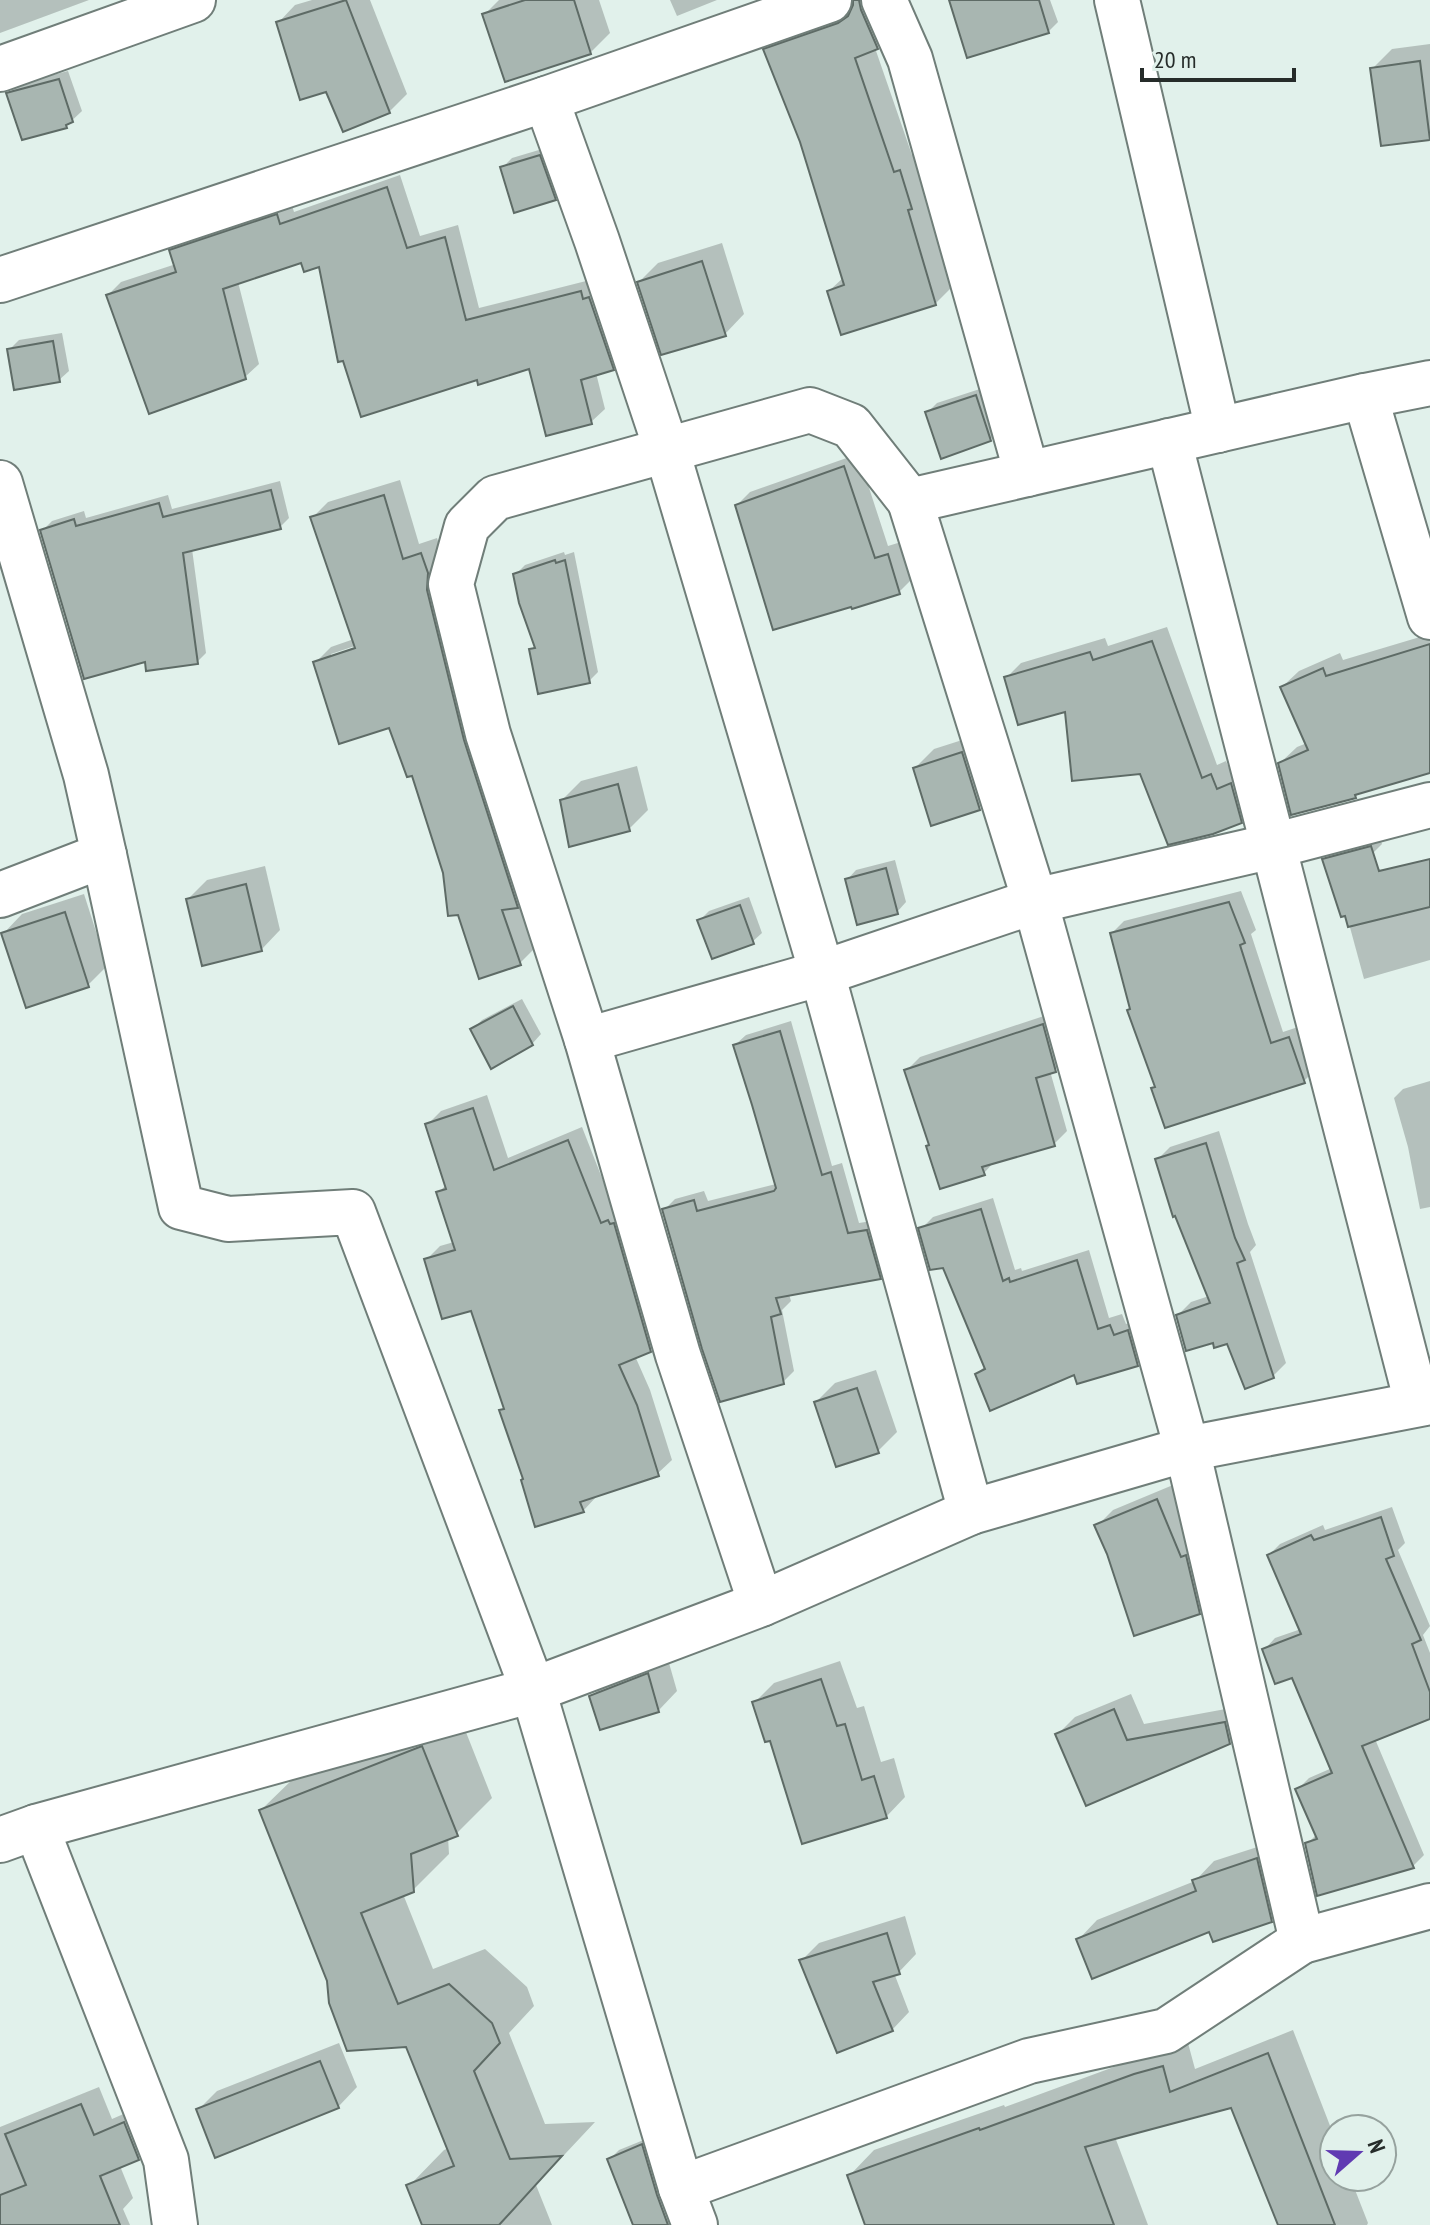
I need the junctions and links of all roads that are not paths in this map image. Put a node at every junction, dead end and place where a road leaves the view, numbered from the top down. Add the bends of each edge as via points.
1 (193, 0) edge
2 (829, 0) edge
3 (884, 0) edge
4 (1117, 0) edge
5 (0, 69) edge
6 (546, 99) junction
7 (0, 280) edge
8 (1430, 383) edge
9 (1365, 396) junction
10 (1218, 430) junction
11 (1169, 441) junction
12 (667, 451) junction
13 (1027, 474) junction
14 (0, 483) edge
15 (910, 501) junction
16 (1430, 617) edge
17 (1430, 805) edge
18 (1273, 846) junction
19 (104, 855) junction
20 (0, 895) edge
21 (1035, 901) junction
22 (822, 973) junction
23 (587, 1040) junction
24 (1423, 1402) edge
25 (1187, 1449) junction
26 (971, 1512) junction
27 (761, 1604) junction
28 (533, 1690) junction
29 (18, 1834) edge
30 (1430, 1906) edge
31 (1302, 1941) junction
32 (688, 2206) edge
33 (174, 2225) edge

1 - 5 street
2 - 6 street
3 - 13 street via 910,59
4 - 10 street
6 - 7 street
6 - 12 street
8 - 9 street
9 - 10 street
9 - 16 street
10 - 11 street
11 - 13 street
11 - 18 street
12 - 15 street via 810,410 851,426
12 - 22 street
12 - 23 street via 495,498 467,526 451,584 488,734
13 - 15 street
14 - 19 street via 86,775
15 - 21 street
17 - 18 street
18 - 21 street
18 - 24 street
19 - 20 street
19 - 28 street via 181,1207 228,1219 353,1212
21 - 22 street
21 - 25 street
22 - 23 street
22 - 26 street
23 - 27 street via 678,1355
24 - 25 street
25 - 26 street
25 - 31 street
26 - 27 street
27 - 28 street
28 - 29 street
28 - 32 street
29 - 33 street via 166,2160
30 - 31 street
31 - 32 street via 1166,2031 1029,2061

